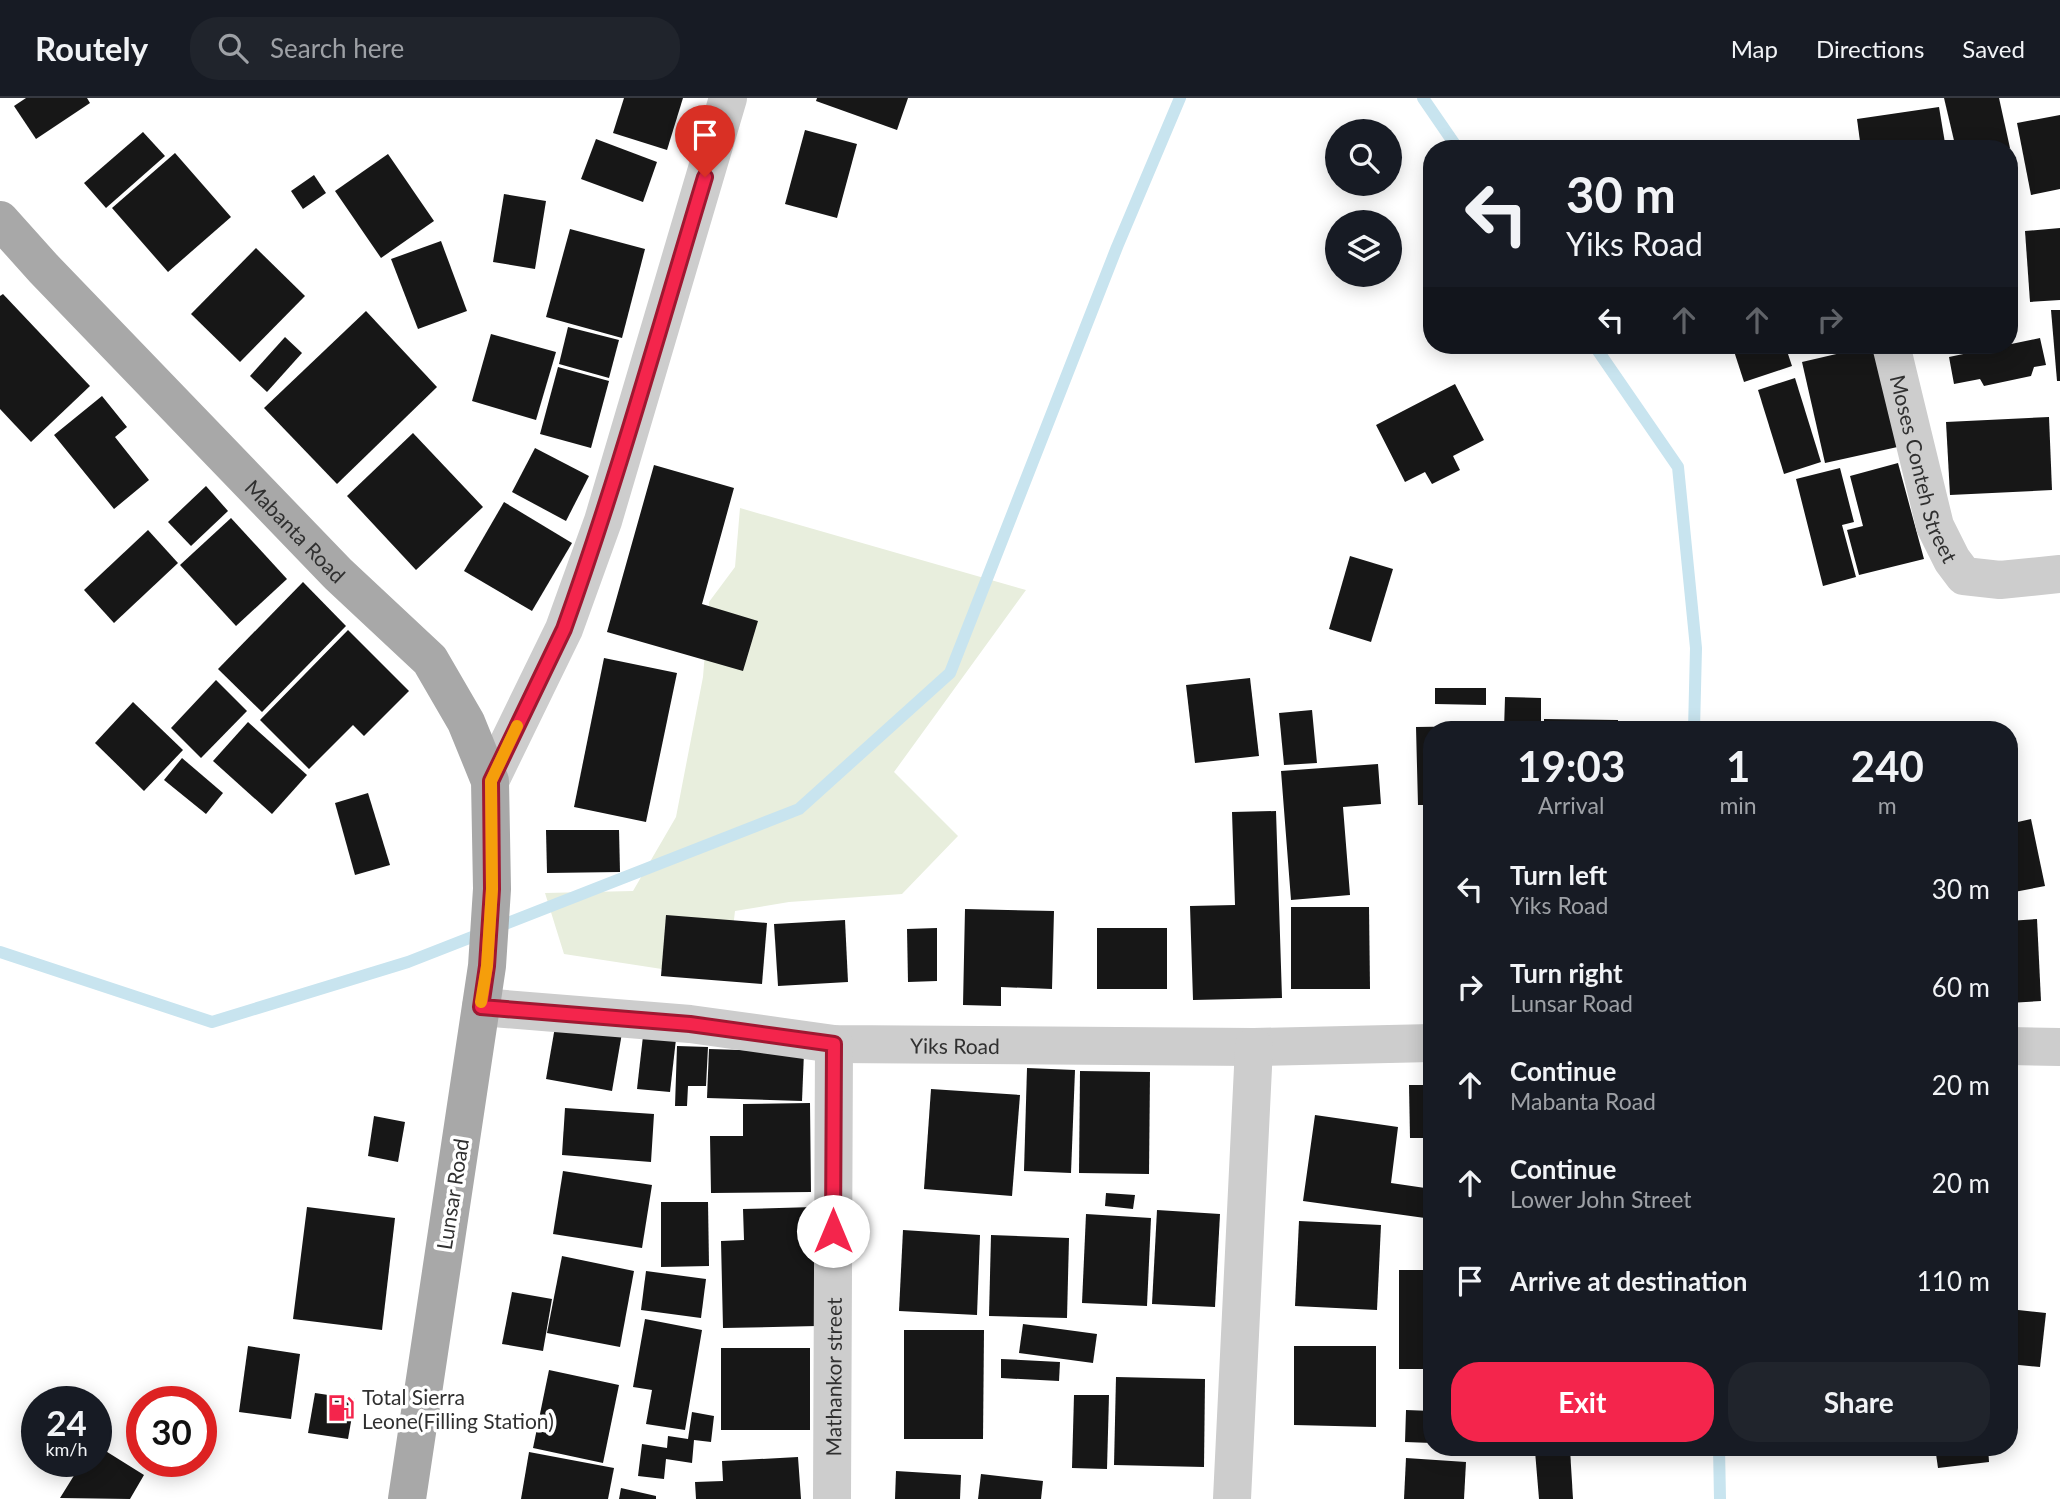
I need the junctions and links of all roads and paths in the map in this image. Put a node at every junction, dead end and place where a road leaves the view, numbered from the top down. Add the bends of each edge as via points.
1 (728, 98) edge
2 (0, 219) edge
3 (1893, 354) edge
4 (2060, 574) edge
5 (491, 781) junction
6 (492, 889) joint
7 (481, 1007) junction
8 (1423, 1043) edge
9 (834, 1044) junction
10 (2018, 1046) edge
11 (1254, 1047) junction
12 (2060, 1047) edge
13 (407, 1499) edge
14 (832, 1499) edge
15 (1232, 1499) edge

1 - 5 street via 603,521 564,629
2 - 5 main road, Mabanta Road via 338,574 430,660 466,722
3 - 4 street, Moses Conteh Street via 1935,526 1964,576
5 - 6 main road, Mabanta Road
6 - 7 main road, Lunsar Road
7 - 9 street, Yiks Road via 690,1024
7 - 13 main road, Lunsar Road
8 - 11 street, Yiks Road
9 - 11 street, Yiks Road
9 - 14 street, Mathankor street
10 - 12 street
11 - 15 street

